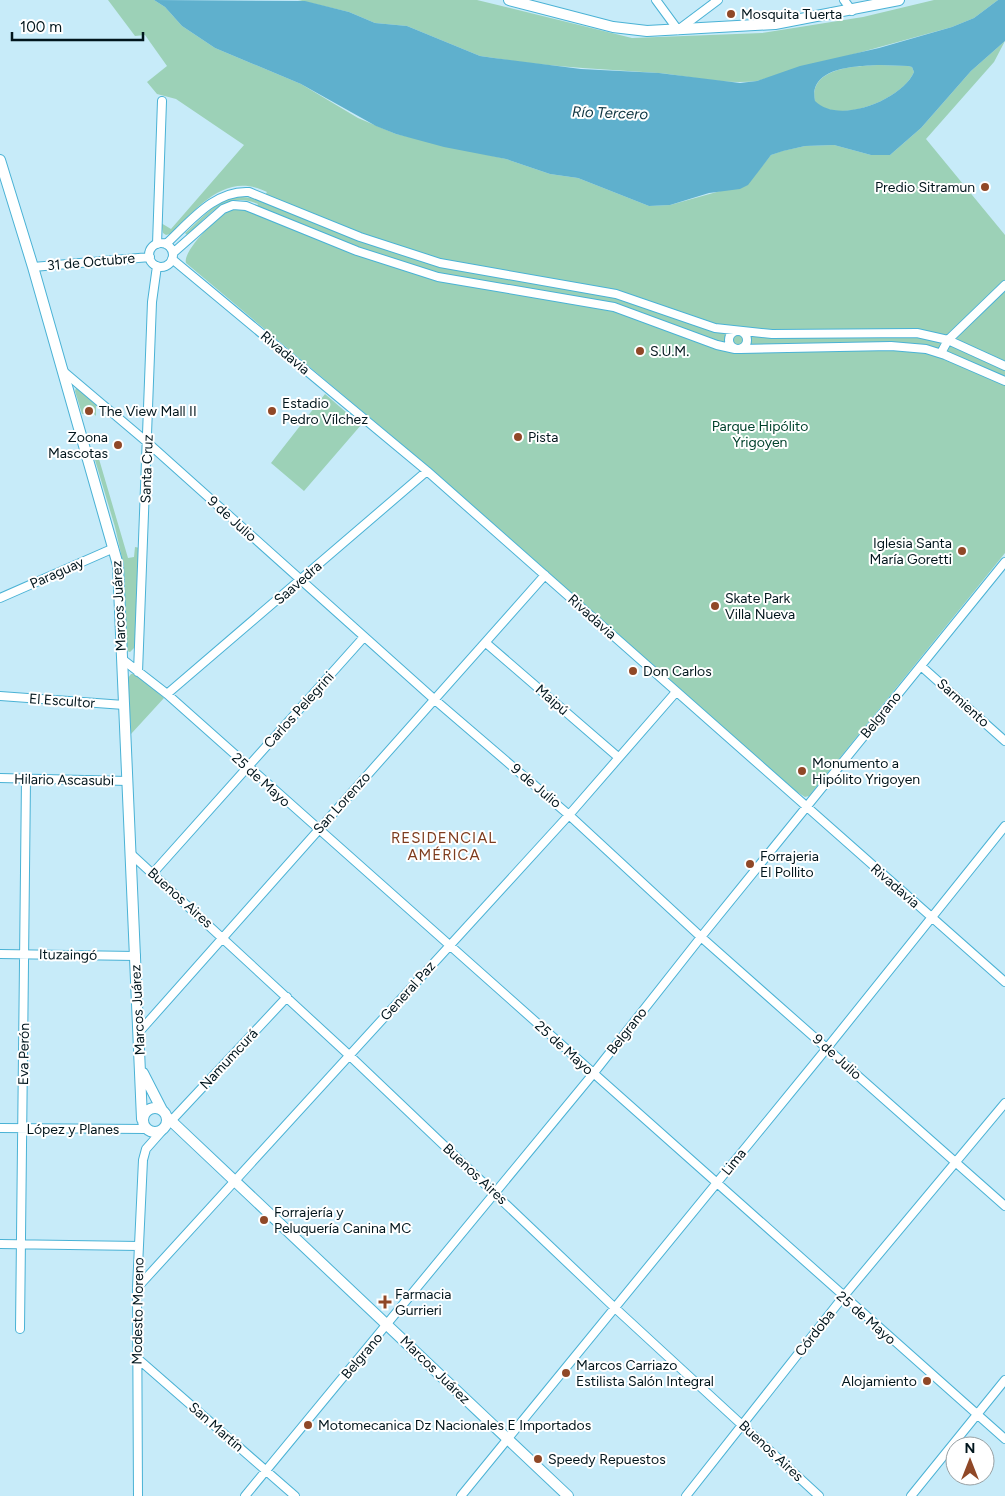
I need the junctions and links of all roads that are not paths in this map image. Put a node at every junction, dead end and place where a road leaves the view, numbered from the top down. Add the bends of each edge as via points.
1 (509, 0) edge
2 (656, 0) edge
3 (718, 0) edge
4 (844, 0) edge
5 (899, 0) edge
6 (852, 11) junction
7 (678, 30) junction
8 (162, 101) dead end
9 (0, 160) edge
10 (162, 244) junction
11 (172, 256) junction
12 (150, 257) junction
13 (157, 266) junction
14 (33, 267) junction
15 (466, 268) junction
16 (464, 281) junction
17 (1005, 285) edge
18 (740, 332) junction
19 (948, 340) junction
20 (738, 349) junction
21 (941, 353) junction
22 (1005, 366) edge
23 (63, 371) junction
24 (1005, 382) edge
25 (148, 443) junction
26 (427, 471) junction
27 (114, 548) junction
28 (1005, 562) edge
29 (545, 575) junction
30 (301, 581) junction
31 (0, 598) edge
32 (364, 637) junction
33 (486, 643) junction
34 (122, 659) junction
35 (921, 666) junction
36 (138, 672) junction
37 (676, 692) junction
38 (167, 694) junction
39 (0, 696) edge
40 (435, 700) junction
41 (124, 705) junction
42 (1005, 741) edge
43 (618, 757) junction
44 (247, 768) junction
45 (0, 778) edge
46 (26, 779) junction
47 (128, 780) junction
48 (806, 808) junction
49 (569, 815) junction
50 (1005, 826) edge
51 (318, 830) junction
52 (131, 854) junction
53 (153, 873) junction
54 (931, 917) junction
55 (223, 937) junction
56 (701, 937) junction
57 (449, 946) junction
58 (0, 954) edge
59 (25, 954) junction
60 (136, 956) junction
61 (1005, 982) edge
62 (286, 997) junction
63 (140, 1031) junction
64 (827, 1048) junction
65 (350, 1056) junction
66 (141, 1068) junction
67 (593, 1074) junction
68 (1005, 1104) edge
69 (142, 1119) junction
70 (165, 1121) junction
71 (0, 1128) edge
72 (23, 1128) junction
73 (146, 1129) junction
74 (956, 1162) junction
75 (235, 1181) junction
76 (716, 1184) junction
77 (495, 1193) junction
78 (1005, 1206) edge
79 (0, 1244) edge
80 (21, 1244) junction
81 (139, 1246) junction
82 (137, 1288) junction
83 (843, 1297) junction
84 (615, 1308) junction
85 (388, 1324) junction
86 (20, 1329) dead end
87 (137, 1358) junction
88 (1005, 1380) edge
89 (977, 1415) junction
90 (743, 1425) junction
91 (508, 1439) junction
92 (1005, 1439) edge
93 (267, 1470) junction
94 (138, 1496) edge
95 (245, 1496) edge
96 (295, 1496) edge
97 (460, 1496) edge
98 (568, 1496) edge
99 (686, 1496) edge
100 (819, 1496) edge
101 (911, 1496) edge

1 - 7 main road via 613,27
2 - 7 street
3 - 7 street
4 - 6 street
5 - 6 main road
6 - 7 main road via 775,24
8 - 10 street
9 - 14 main road, Marcos Juárez
10 - 11 street
10 - 12 street via 150,251
10 - 15 street via 219,198 235,192 249,192 360,237
11 - 13 street via 166,266
11 - 16 street via 223,210 240,204 357,251 438,277
11 - 26 street, Rivadavia
12 - 13 street
12 - 14 street, 31 de Octubre
13 - 25 street, Santa Cruz via 152,302
14 - 23 main road, Marcos Juárez
15 - 16 street
15 - 18 street via 616,294 704,326
16 - 20 street via 614,307 717,345
17 - 19 street
18 - 19 street via 917,333
18 - 20 street via 747,340 745,346
18 - 20 street via 734,333 730,339 731,346
19 - 21 street
19 - 22 street
20 - 21 street via 891,346 926,348
21 - 24 street
23 - 25 street, 9 de Julio
23 - 27 main road, Marcos Juárez
25 - 30 street, 9 de Julio
25 - 36 street, Santa Cruz
26 - 29 street, Rivadavia
26 - 30 street, Saavedra
27 - 31 street, Paraguay
27 - 34 main road, Marcos Juárez
28 - 35 street, Belgrano
29 - 33 street, San Lorenzo
29 - 37 street, Rivadavia
30 - 32 street, 9 de Julio
30 - 38 street, Saavedra
32 - 40 street, 9 de Julio
32 - 44 street, Carlos Pelegrini
33 - 40 street, San Lorenzo
33 - 43 street, Maipú
34 - 36 street, 25 de Mayo
34 - 41 main road, Marcos Juárez
35 - 42 street, Sarmiento
35 - 48 street, Belgrano
36 - 38 street, 25 de Mayo
37 - 43 street, General Paz
37 - 48 street, Rivadavia
38 - 44 street, 25 de Mayo
39 - 41 street, El Escultor
40 - 49 street, 9 de Julio
40 - 51 street, San Lorenzo
41 - 47 main road, Marcos Juárez
43 - 49 street, General Paz
44 - 51 street, 25 de Mayo
44 - 53 street, Carlos Pelegrini
45 - 46 street, Hilario Ascasubi
46 - 47 street, Hilario Ascasubi
46 - 59 street, Eva Perón
47 - 52 main road, Marcos Juárez
48 - 54 street, Rivadavia
48 - 56 street, Belgrano
49 - 56 street, 9 de Julio
49 - 57 street, General Paz
50 - 54 street, Lima
51 - 55 street, San Lorenzo
51 - 57 street, 25 de Mayo
52 - 53 street, Buenos Aires
52 - 60 main road, Marcos Juárez
53 - 55 street, Buenos Aires
54 - 61 street, Rivadavia
54 - 64 street, Lima
55 - 62 street, Buenos Aires
55 - 63 street, San Lorenzo
56 - 64 street, 9 de Julio
56 - 67 street, Belgrano
57 - 65 street, General Paz
57 - 67 street, 25 de Mayo
58 - 59 street, Ituzaingó
59 - 60 street, Ituzaingó
59 - 72 street, Eva Perón
60 - 63 main road, Marcos Juárez
62 - 65 street, Buenos Aires
62 - 70 street, Namumcurá
63 - 66 main road, Marcos Juárez
64 - 74 street, 9 de Julio
64 - 76 street, Lima
65 - 75 street, General Paz
65 - 77 street, Buenos Aires
66 - 69 main road, Marcos Juárez
66 - 70 main road, Marcos Juárez
67 - 76 street, 25 de Mayo
67 - 77 street, Belgrano
68 - 74 street, Córdoba
69 - 70 main road via 151,1108
69 - 73 main road
70 - 73 main road via 152,1133
70 - 75 main road, Marcos Juárez
70 - 81 street, Modesto Moreno via 149,1144 143,1160
71 - 72 street, López y Planes
72 - 73 street, López y Planes
72 - 80 street, Eva Perón
74 - 78 street, 9 de Julio
74 - 83 street, Córdoba
75 - 82 street, General Paz
75 - 85 main road, Marcos Juárez
76 - 83 street, 25 de Mayo
76 - 84 street, Lima
77 - 84 street, Buenos Aires
77 - 85 street, Belgrano
79 - 80 street
80 - 81 street
80 - 86 street, Eva Perón
81 - 82 street, Modesto Moreno
82 - 87 street, Modesto Moreno
83 - 89 street, 25 de Mayo
83 - 90 street, Córdoba
84 - 90 street, Buenos Aires
84 - 91 street, Lima
85 - 91 main road, Marcos Juárez
85 - 93 street, Belgrano
87 - 93 street, San Martín
87 - 94 street, Modesto Moreno
88 - 89 street
89 - 92 street, 25 de Mayo
89 - 101 street
90 - 99 street, Córdoba
90 - 100 street, Buenos Aires
91 - 97 street, Lima
91 - 98 main road, Marcos Juárez
93 - 95 street, Belgrano
93 - 96 street, San Martín

